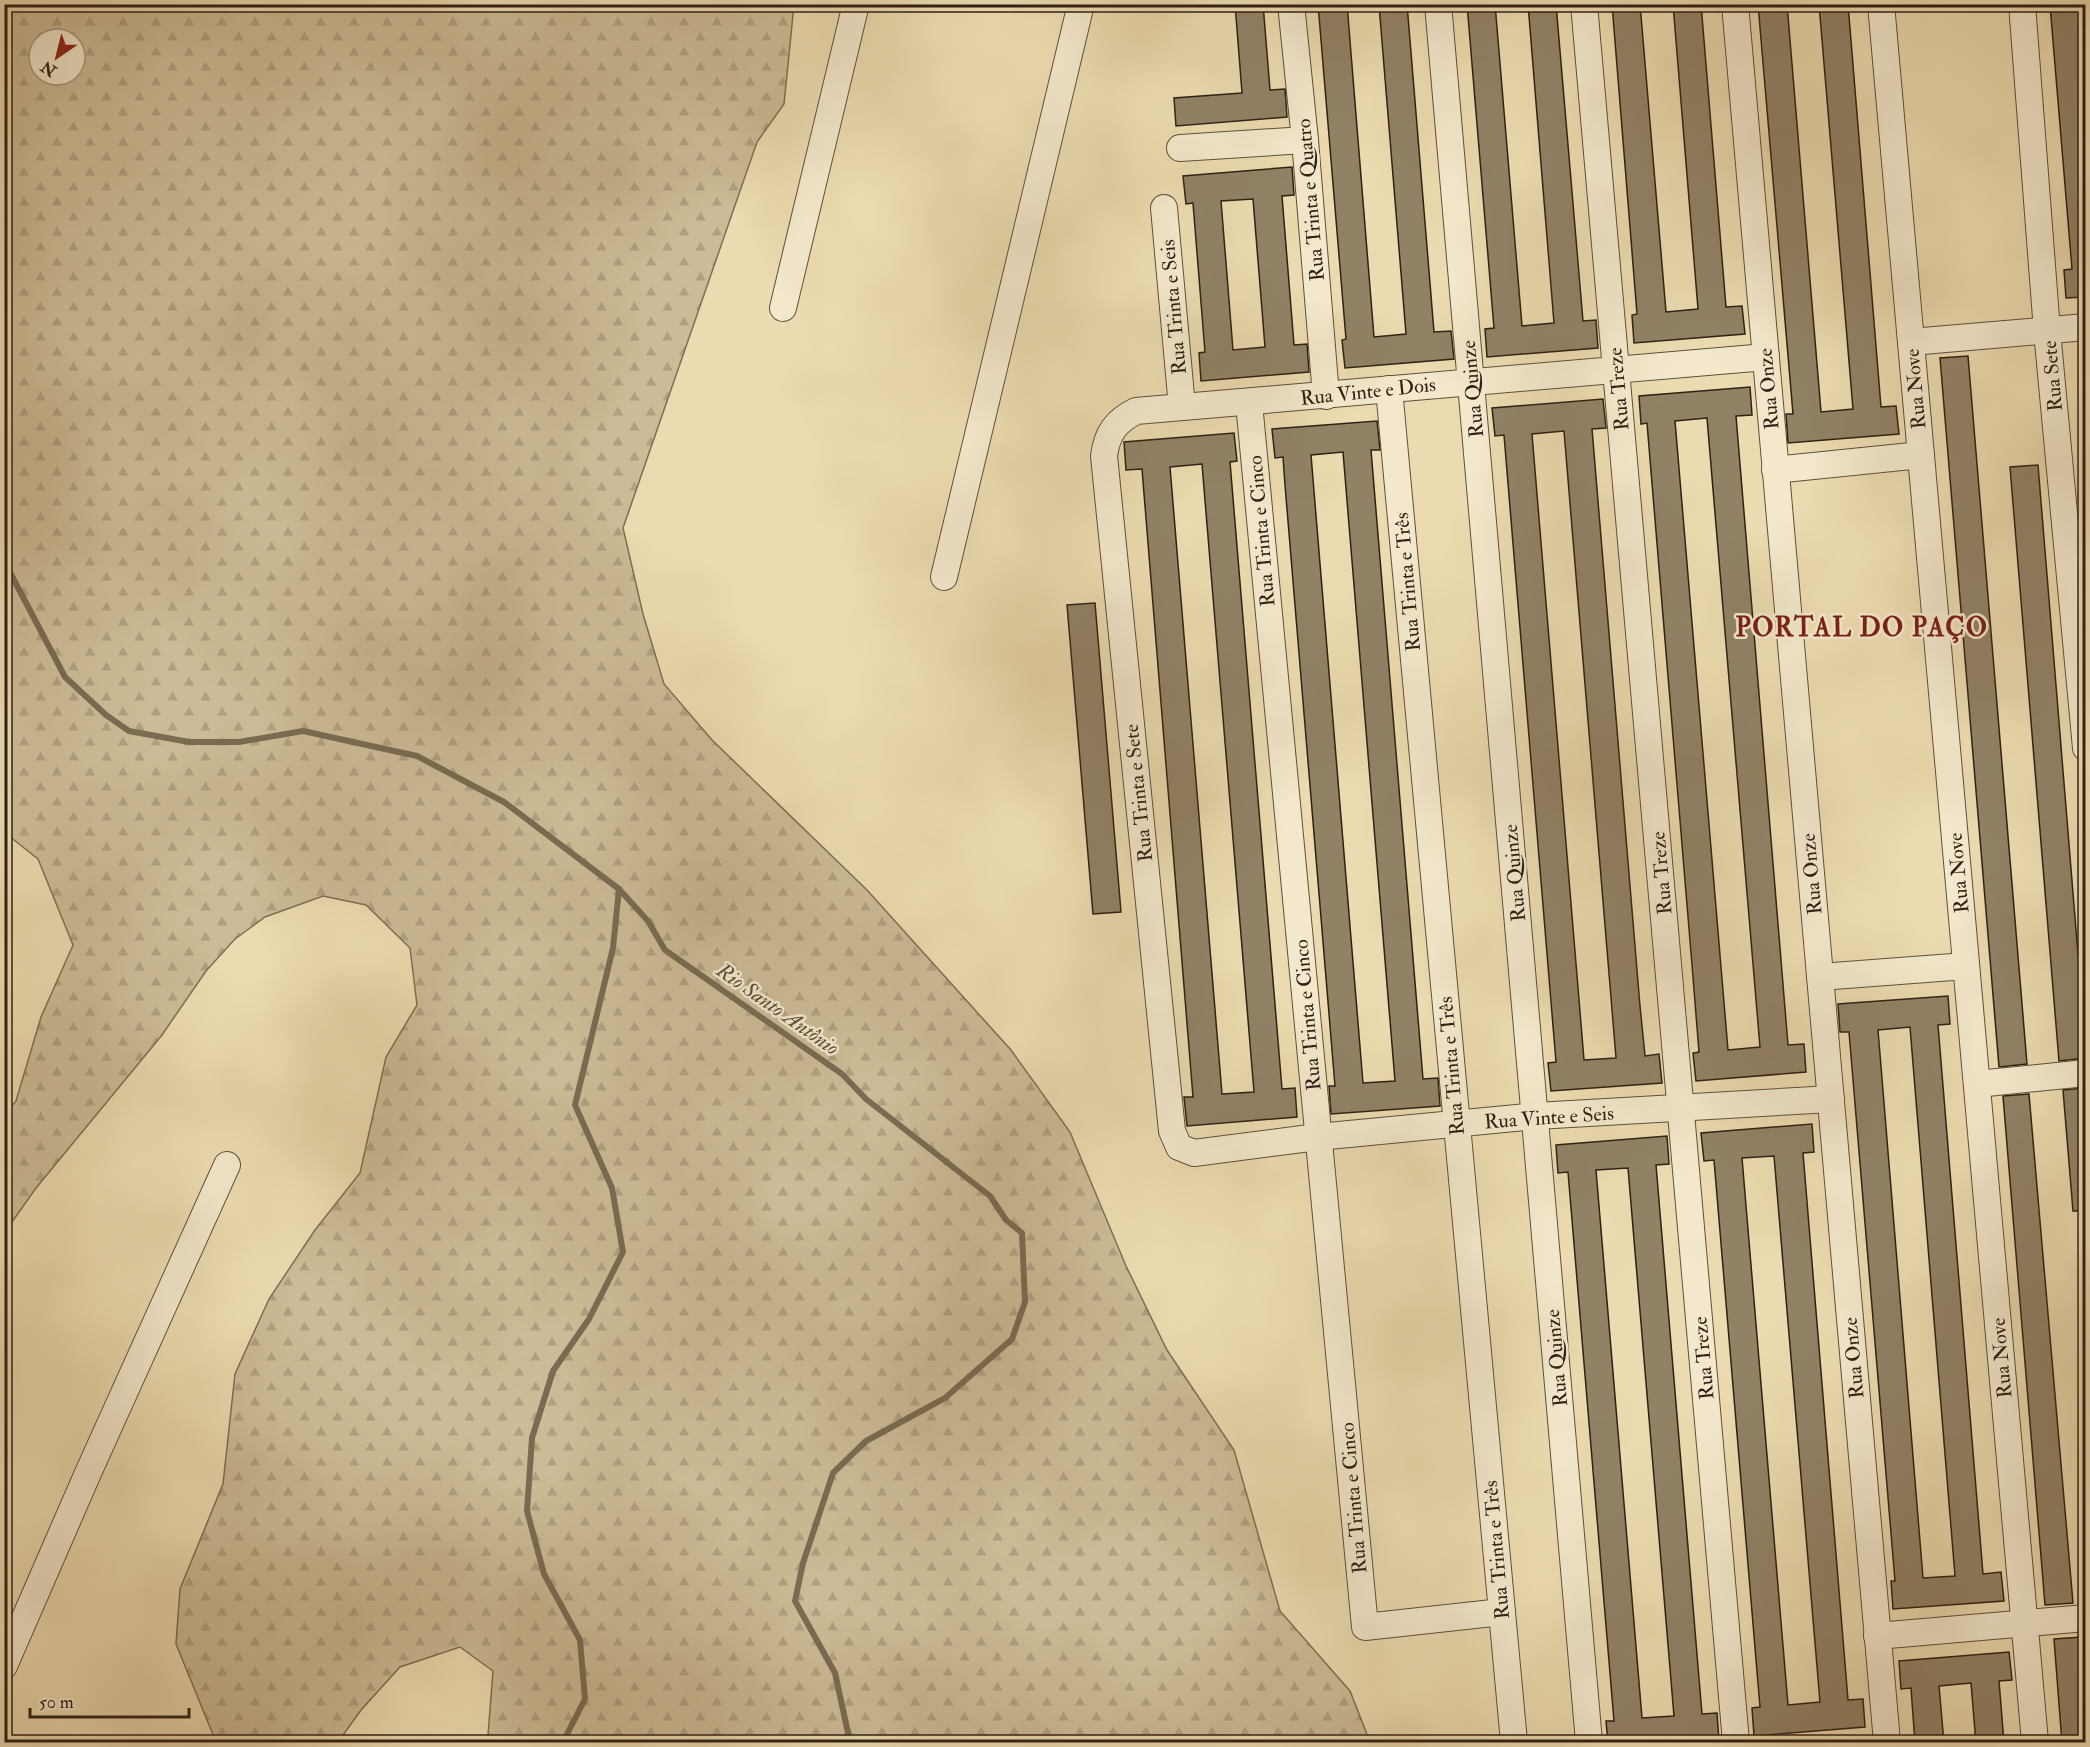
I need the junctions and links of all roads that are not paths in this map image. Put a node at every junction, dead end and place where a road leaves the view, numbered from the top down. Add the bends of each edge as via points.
1 (856, 4) edge
2 (1081, 4) edge
3 (1291, 4) edge
4 (1438, 4) edge
5 (1584, 4) edge
6 (1735, 4) edge
7 (1881, 4) edge
8 (2022, 4) edge
9 (1305, 140) junction
10 (1180, 148) dead end
11 (1164, 208) dead end
12 (783, 308) dead end
13 (2085, 327) edge
14 (2048, 331) junction
15 (1911, 342) junction
16 (1766, 357) junction
17 (1616, 370) junction
18 (1471, 381) junction
19 (1389, 389) junction
20 (1326, 396) junction
21 (1249, 403) junction
22 (1182, 407) junction
23 (1921, 455) junction
24 (1104, 456) joint
25 (1776, 470) junction
26 (944, 577) dead end
27 (2085, 748) edge
28 (1966, 966) junction
29 (1820, 977) junction
30 (2085, 1073) edge
31 (1977, 1084) junction
32 (1831, 1099) junction
33 (1682, 1108) junction
34 (1536, 1116) junction
35 (1457, 1124) junction
36 (1173, 1131) joint
37 (1318, 1137) junction
38 (227, 1165) dead end
39 (1502, 1612) junction
40 (2085, 1618) edge
41 (2025, 1623) junction
42 (1877, 1636) junction
43 (4, 1666) edge
44 (1514, 1743) edge
45 (1589, 1743) edge
46 (1736, 1743) edge
47 (1887, 1743) edge
48 (2036, 1743) edge

1 - 12 street
2 - 26 street
3 - 9 street, Rua Trinta e Quatro
4 - 18 street, Rua Quinze
5 - 17 street, Rua Treze
6 - 16 street, Rua Onze
7 - 15 street, Rua Nove
8 - 14 street, Rua Sete
9 - 10 street
9 - 20 street, Rua Trinta e Quatro
11 - 22 street, Rua Trinta e Seis
13 - 14 street
14 - 15 street
14 - 27 street, Rua Sete
15 - 23 street, Rua Nove
16 - 17 street, Rua Vinte e Dois
16 - 25 street, Rua Onze
17 - 18 street, Rua Vinte e Dois
17 - 33 street, Rua Treze
18 - 19 street, Rua Vinte e Dois
18 - 34 street, Rua Quinze
19 - 20 street, Rua Vinte e Dois
19 - 35 street, Rua Trinta e Três
20 - 21 street, Rua Vinte e Dois
21 - 22 street, Rua Vinte e Dois
21 - 37 street, Rua Trinta e Cinco
22 - 24 street, Rua Vinte e Dois via 1136,411 1124,417 1106,440
23 - 25 street
23 - 28 street, Rua Nove
24 - 36 street, Rua Trinta e Sete
25 - 29 street, Rua Onze
28 - 29 street
28 - 31 street, Rua Nove
29 - 32 street, Rua Onze
30 - 31 street
31 - 41 street, Rua Nove
32 - 33 street, Rua Vinte e Seis
32 - 42 street, Rua Onze
33 - 34 street, Rua Vinte e Seis
33 - 46 street, Rua Treze
34 - 35 street, Rua Vinte e Seis
34 - 45 street, Rua Quinze
35 - 37 street, Rua Vinte e Seis
35 - 39 street, Rua Trinta e Três
36 - 37 street, Rua Vinte e Seis via 1179,1147 1194,1153
37 - 39 street, Rua Trinta e Cinco via 1365,1627
38 - 43 street
39 - 44 street, Rua Trinta e Três
40 - 41 street
41 - 42 street
41 - 48 street, Rua Nove
42 - 47 street, Rua Onze

